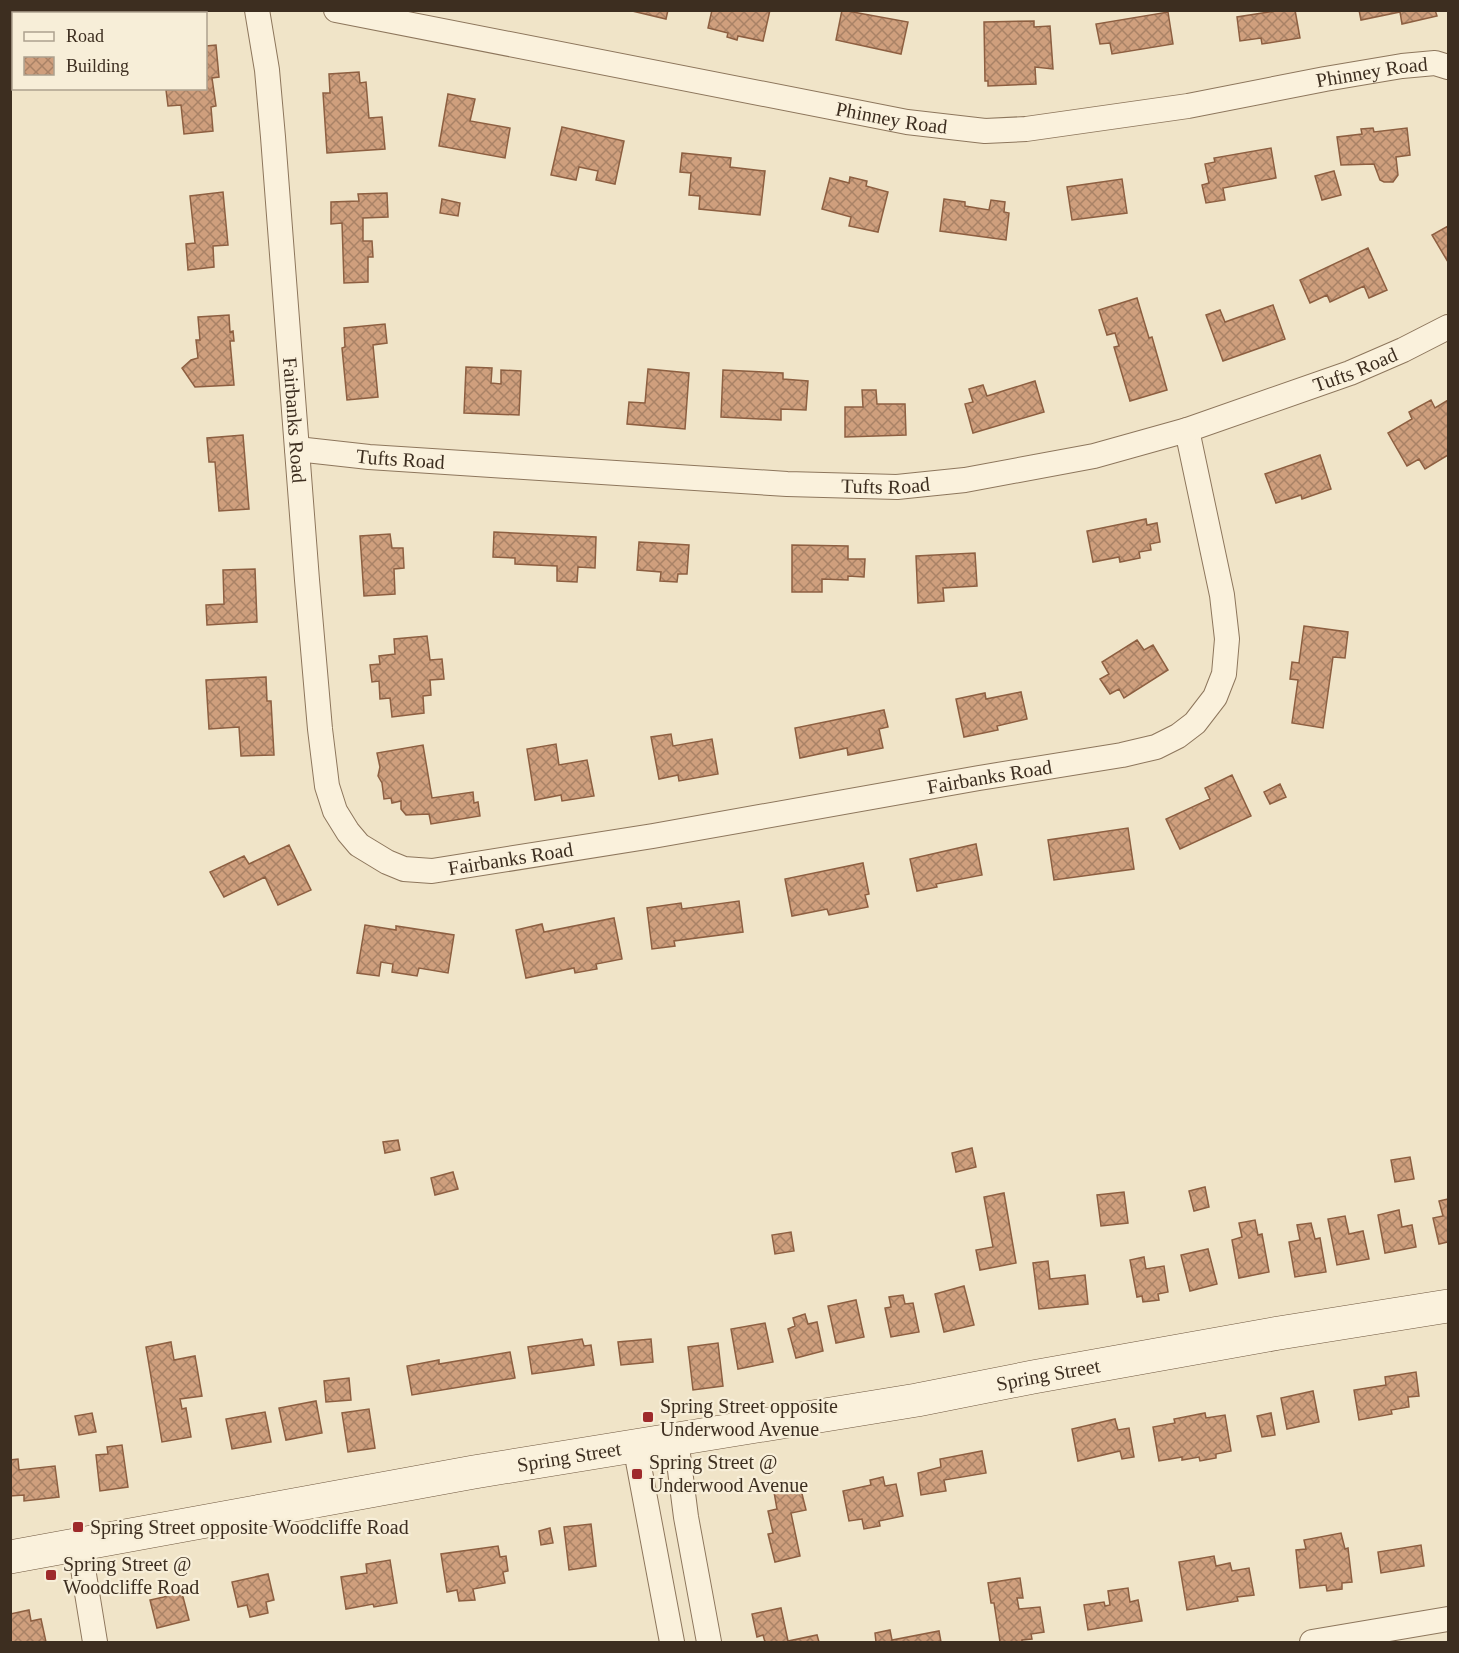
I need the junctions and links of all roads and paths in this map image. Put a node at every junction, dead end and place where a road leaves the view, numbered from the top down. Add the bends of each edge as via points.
1 (257, 10) edge
2 (336, 10) edge
3 (1449, 67) edge
4 (1449, 327) edge
5 (1187, 430) junction
6 (297, 449) junction
7 (1449, 1306) edge
8 (676, 1438) junction
9 (635, 1445) junction
10 (79, 1544) junction
11 (10, 1557) edge
12 (1449, 1619) edge
13 (95, 1642) edge
14 (672, 1642) edge
15 (709, 1642) edge
16 (1312, 1642) edge

1 - 6 street, Fairbanks Road via 267,70
2 - 3 street, Phinney Road via 895,120 985,131 1026,129 1188,106 1402,66 1435,63
4 - 5 street, Tufts Road via 1350,373
5 - 6 street, Tufts Road via 1094,456 965,480 897,488 369,457
5 - 6 street, Fairbanks Road via 1222,596 1227,639 1224,674 1215,697 1195,723 1178,736 1156,747 1122,755 432,871 404,869 359,845 335,811 327,786
7 - 8 main road, Spring Street
8 - 9 main road, Spring Street
8 - 15 street
9 - 10 main road, Spring Street
9 - 14 street
10 - 11 main road, Spring Street
10 - 13 street
12 - 16 street

